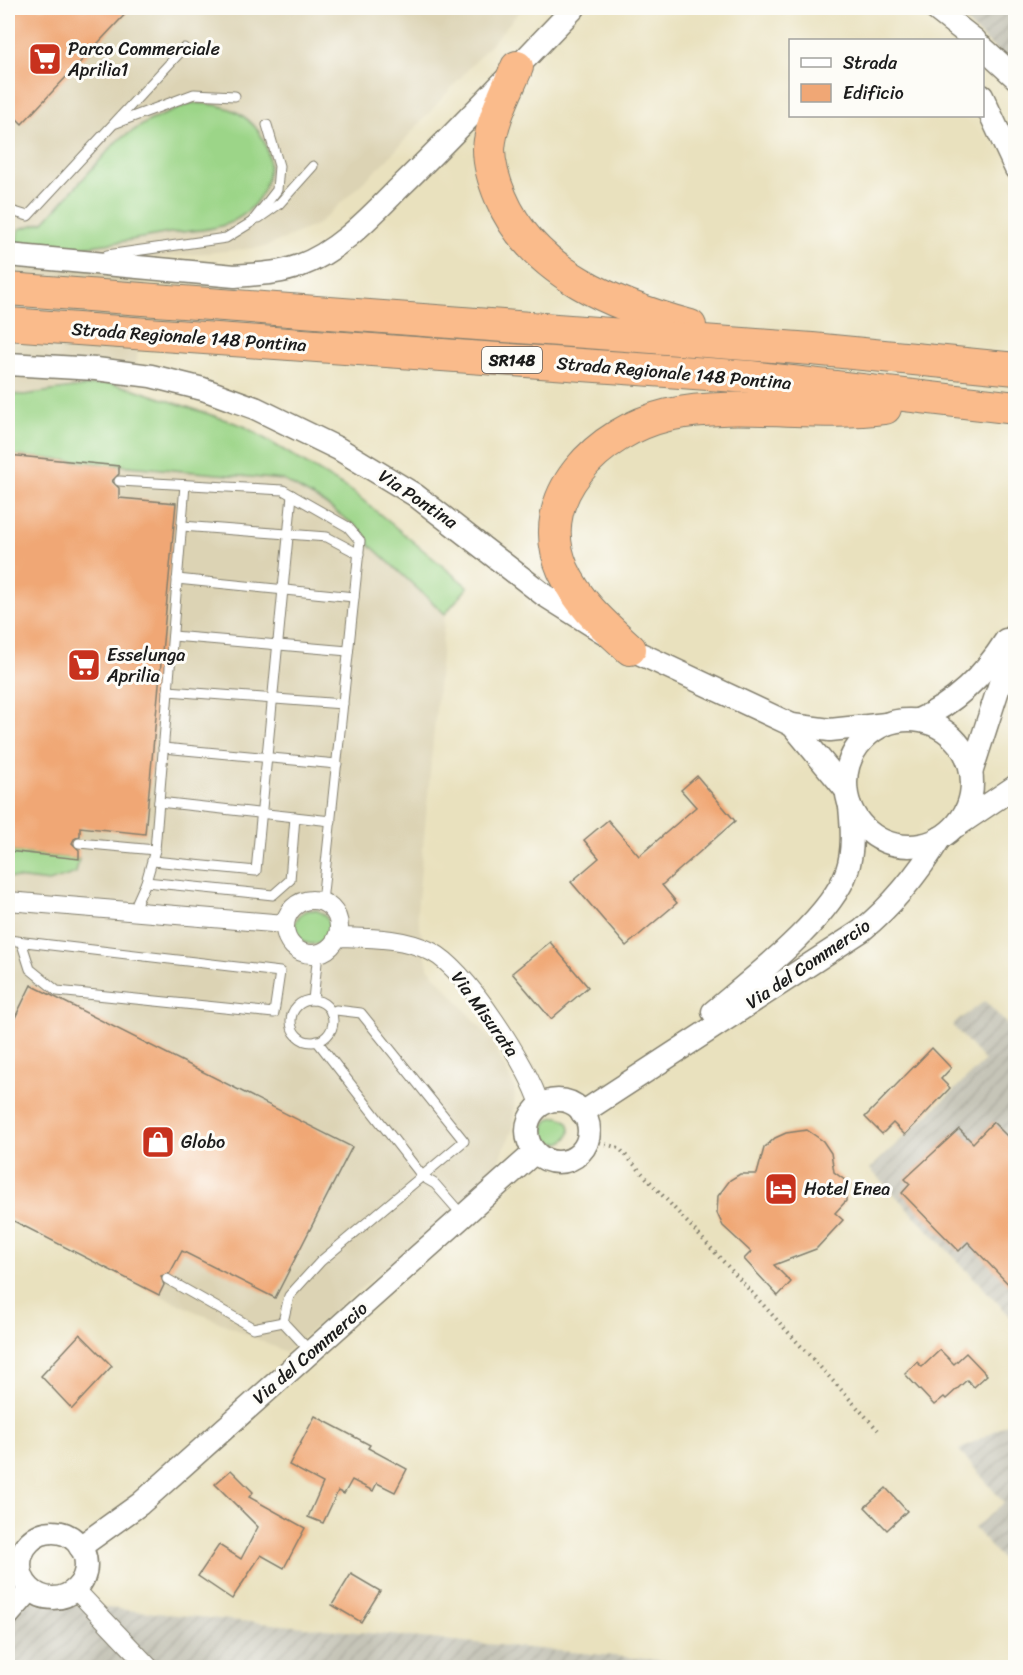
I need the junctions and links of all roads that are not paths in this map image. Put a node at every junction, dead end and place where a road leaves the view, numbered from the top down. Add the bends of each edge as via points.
1 (574, 8) edge
2 (932, 8) edge
3 (951, 39) edge
4 (974, 39) edge
5 (183, 48) dead end
6 (984, 49) edge
7 (517, 67) junction
8 (1016, 78) edge
9 (235, 96) dead end
10 (984, 100) edge
11 (114, 124) junction
12 (267, 125) dead end
13 (313, 166) dead end
14 (1016, 169) edge
15 (8, 210) edge
16 (252, 222) junction
17 (8, 255) edge
18 (75, 261) junction
19 (8, 289) edge
20 (8, 324) edge
21 (812, 350) junction
22 (8, 364) edge
23 (1016, 369) edge
24 (940, 401) junction
25 (1016, 408) edge
26 (119, 481) dead end
27 (185, 485) junction
28 (292, 495) junction
29 (182, 526) junction
30 (289, 534) junction
31 (359, 554) junction
32 (177, 579) junction
33 (284, 590) junction
34 (354, 597) junction
35 (1016, 623) edge
36 (1016, 634) edge
37 (172, 636) junction
38 (278, 645) junction
39 (630, 649) junction
40 (348, 651) junction
41 (168, 691) junction
42 (273, 699) junction
43 (343, 704) junction
44 (918, 720) junction
45 (886, 724) junction
46 (792, 725) junction
47 (163, 748) junction
48 (267, 758) junction
49 (337, 764) junction
50 (972, 770) junction
51 (1016, 786) edge
52 (848, 797) junction
53 (159, 802) junction
54 (262, 813) junction
55 (296, 817) junction
56 (331, 821) junction
57 (948, 832) junction
58 (79, 843) dead end
59 (155, 850) junction
60 (153, 861) junction
61 (146, 882) junction
62 (322, 903) junction
63 (8, 904) edge
64 (133, 911) junction
65 (285, 924) junction
66 (337, 937) junction
67 (8, 940) edge
68 (22, 944) junction
69 (318, 953) junction
70 (313, 1000) junction
71 (292, 1012) junction
72 (274, 1013) junction
73 (331, 1013) junction
74 (317, 1041) junction
75 (652, 1065) junction
76 (540, 1105) junction
77 (582, 1113) junction
78 (535, 1152) junction
79 (423, 1177) junction
80 (464, 1217) junction
81 (167, 1279) dead end
82 (283, 1322) junction
83 (311, 1353) junction
84 (80, 1547) junction
85 (14, 1569) edge
86 (75, 1589) junction
87 (30, 1590) junction
88 (8, 1615) edge
89 (150, 1668) edge

1 - 7 street
2 - 3 street
2 - 4 street
5 - 11 lane
6 - 8 street
7 - 18 street via 377,210 346,237 300,266 236,276
7 - 21 highway via 498,112 489,150 495,185 509,217 534,249 597,293 648,315
9 - 11 lane via 194,94
10 - 14 street
11 - 15 lane via 28,216
12 - 16 lane via 279,166 277,190
13 - 16 lane via 279,204
16 - 18 lane via 226,238
17 - 18 street
19 - 21 highway, Strada Regionale 148 Pontina / SR148
20 - 24 highway, Strada Regionale 148 Pontina / SR148 via 750,377
21 - 23 highway, Strada Regionale 148 Pontina / SR148
22 - 39 street, Via Pontina via 96,369 160,378 202,389 281,419 416,495 544,595
24 - 25 highway, Strada Regionale 148 Pontina / SR148
24 - 39 highway via 857,411 683,413 628,430 598,449 575,473 562,495 556,516 556,544 566,576 588,609
26 - 27 lane
27 - 28 lane via 283,490
27 - 29 lane
28 - 30 lane
28 - 31 lane via 348,527 360,541
29 - 30 lane
29 - 32 lane
30 - 31 lane via 327,537
30 - 33 lane
31 - 34 lane
32 - 33 lane
32 - 37 lane
33 - 34 lane
33 - 38 lane
34 - 40 lane
35 - 44 street via 983,672 949,703
36 - 50 street
37 - 38 lane
37 - 41 lane
38 - 40 lane
38 - 42 lane
39 - 46 street, Via Pontina
40 - 43 lane
41 - 42 lane
41 - 47 lane
42 - 43 lane
42 - 48 lane
43 - 49 lane
44 - 45 street
44 - 50 street via 937,725 953,736
45 - 46 street, Via Pontina via 830,730
45 - 52 street via 871,733 851,759
46 - 52 street, Via Pontina
47 - 48 lane
47 - 53 lane
48 - 49 lane
48 - 54 lane
49 - 56 lane
50 - 57 street via 973,790 967,809
51 - 57 street
52 - 57 street via 869,832 886,842 917,846
52 - 75 street, Via del Commercio via 850,855 847,871 830,901 755,976
53 - 54 lane
53 - 59 lane
54 - 55 lane
54 - 60 lane via 256,871
55 - 56 lane
55 - 61 lane via 290,880 273,895
56 - 62 lane
57 - 75 street, Via del Commercio via 908,885 861,931
58 - 59 lane
59 - 60 lane
60 - 61 lane
61 - 64 lane
62 - 65 street via 299,903 287,915
62 - 66 street via 337,918
63 - 64 street
64 - 65 street
65 - 69 street via 293,947 309,954
66 - 69 street
66 - 76 street, Via Misurata via 393,940 441,958 464,980 525,1068
67 - 68 lane
68 - 72 lane via 30,969 57,991
68 - 72 lane via 280,972
69 - 70 lane
70 - 71 lane via 304,1001
70 - 73 lane via 321,1002
71 - 72 lane
71 - 74 lane via 290,1020 296,1036 303,1041
73 - 74 lane via 331,1030
73 - 79 lane via 361,1013 464,1141
74 - 79 lane
75 - 77 street, Via del Commercio
76 - 77 street via 561,1100
76 - 78 street via 526,1130
77 - 78 street via 589,1128 588,1139 576,1156 556,1162
78 - 80 street, Via del Commercio
79 - 80 lane via 435,1184
79 - 82 lane via 321,1261 289,1296
80 - 83 street, Via del Commercio
81 - 82 lane via 253,1328
82 - 83 lane
83 - 84 street, Via del Commercio via 140,1504
84 - 85 street via 59,1533 41,1534 24,1549
84 - 86 street via 86,1569
85 - 87 street
86 - 87 street via 55,1598
86 - 89 street
87 - 88 street

